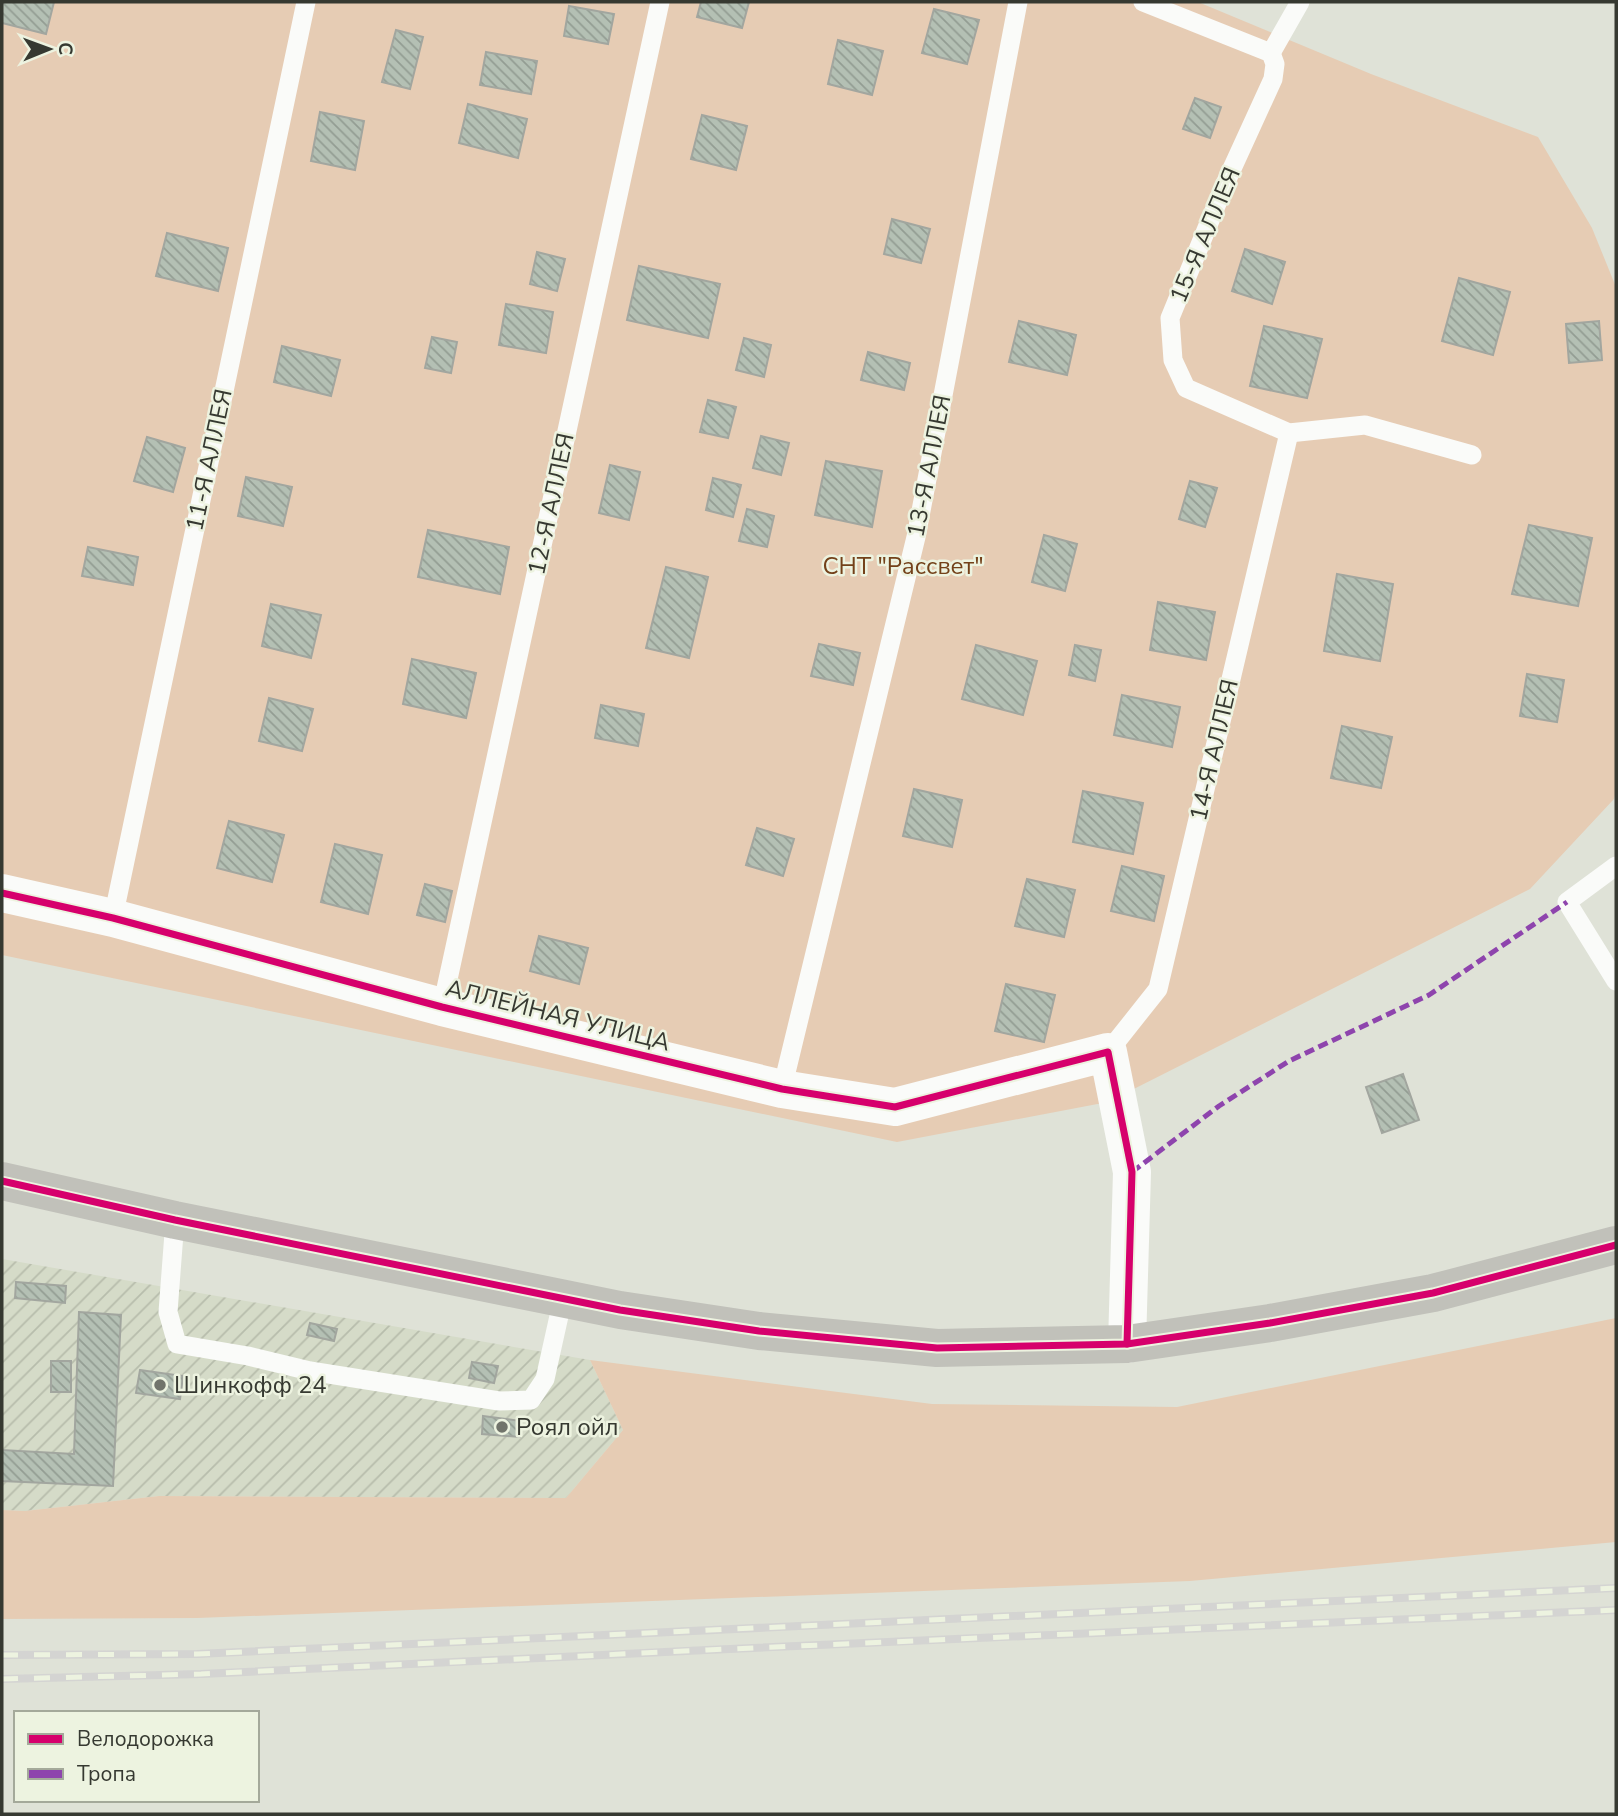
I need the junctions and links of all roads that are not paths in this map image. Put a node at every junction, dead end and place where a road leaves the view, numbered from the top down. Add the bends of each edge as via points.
1 (306, 2) edge
2 (660, 2) edge
3 (1018, 2) edge
4 (1143, 2) edge
5 (1300, 2) edge
6 (1271, 53) junction
7 (1289, 433) junction
8 (1472, 455) dead end
9 (1616, 866) edge
10 (2, 893) edge
11 (113, 918) junction
12 (1616, 981) edge
13 (442, 1007) junction
14 (1108, 1052) junction
15 (782, 1088) junction
16 (2, 1181) edge
17 (175, 1220) junction
18 (1616, 1245) edge
19 (564, 1298) junction
20 (1127, 1344) junction

1 - 11 lane, 11-Я АЛЛЕЯ
2 - 13 lane, 12-Я АЛЛЕЯ
3 - 15 lane, 13-Я АЛЛЕЯ via 916,537
4 - 6 lane
5 - 6 lane
6 - 7 lane, 15-Я АЛЛЕЯ via 1273,79 1170,318 1172,360 1186,388
7 - 8 lane, 15-Я АЛЛЕЯ via 1365,425
7 - 14 lane, 14-Я АЛЛЕЯ via 1158,989
9 - 12 lane via 1567,902
10 - 11 street, АЛЛЕЙНАЯ УЛИЦА
11 - 13 street, АЛЛЕЙНАЯ УЛИЦА
13 - 15 street, АЛЛЕЙНАЯ УЛИЦА
14 - 15 street, АЛЛЕЙНАЯ УЛИЦА via 895,1107
14 - 20 street via 1132,1172
16 - 17 street
17 - 19 street
17 - 19 lane via 168,1312 177,1344 310,1371 499,1401 531,1400 545,1379
18 - 20 street via 1433,1293
19 - 20 street via 759,1331 937,1348

